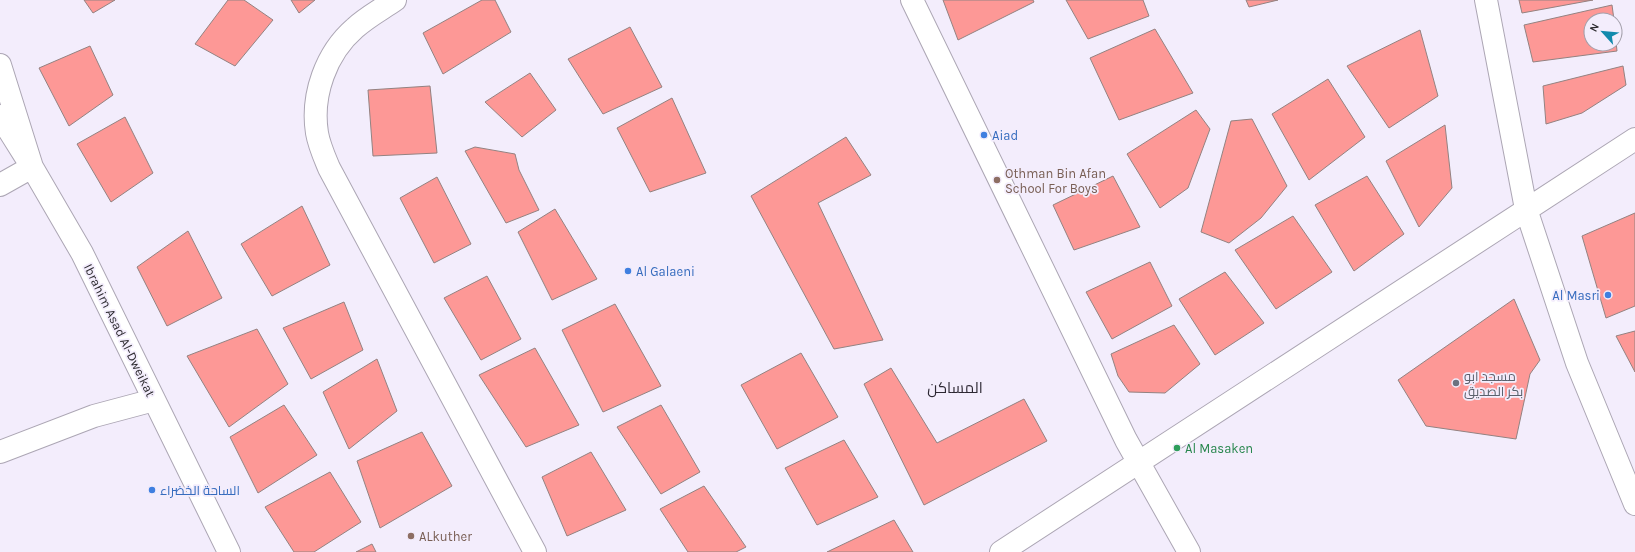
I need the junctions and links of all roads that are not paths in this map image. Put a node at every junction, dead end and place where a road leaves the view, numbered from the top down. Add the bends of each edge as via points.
1 (395, 0) edge
2 (912, 0) edge
3 (1486, 0) edge
4 (0, 65) edge
5 (0, 116) edge
6 (1635, 139) edge
7 (32, 167) junction
8 (0, 185) edge
9 (1526, 209) junction
10 (154, 400) junction
11 (0, 452) edge
12 (1139, 462) junction
13 (1635, 504) edge
14 (229, 552) edge
15 (535, 552) edge
16 (1001, 552) edge
17 (1189, 552) edge

1 - 15 street via 355,28 331,58 322,76 318,94 317,133 329,168
2 - 12 street
3 - 9 street
4 - 7 street
5 - 7 street, Ibrahim Asad Al-Dweikat
6 - 9 street
7 - 8 street
7 - 10 street, Ibrahim Asad Al-Dweikat via 82,253
9 - 12 street
9 - 13 street via 1577,363
10 - 11 street via 94,416
10 - 14 street, Ibrahim Asad Al-Dweikat
12 - 16 street
12 - 17 street

